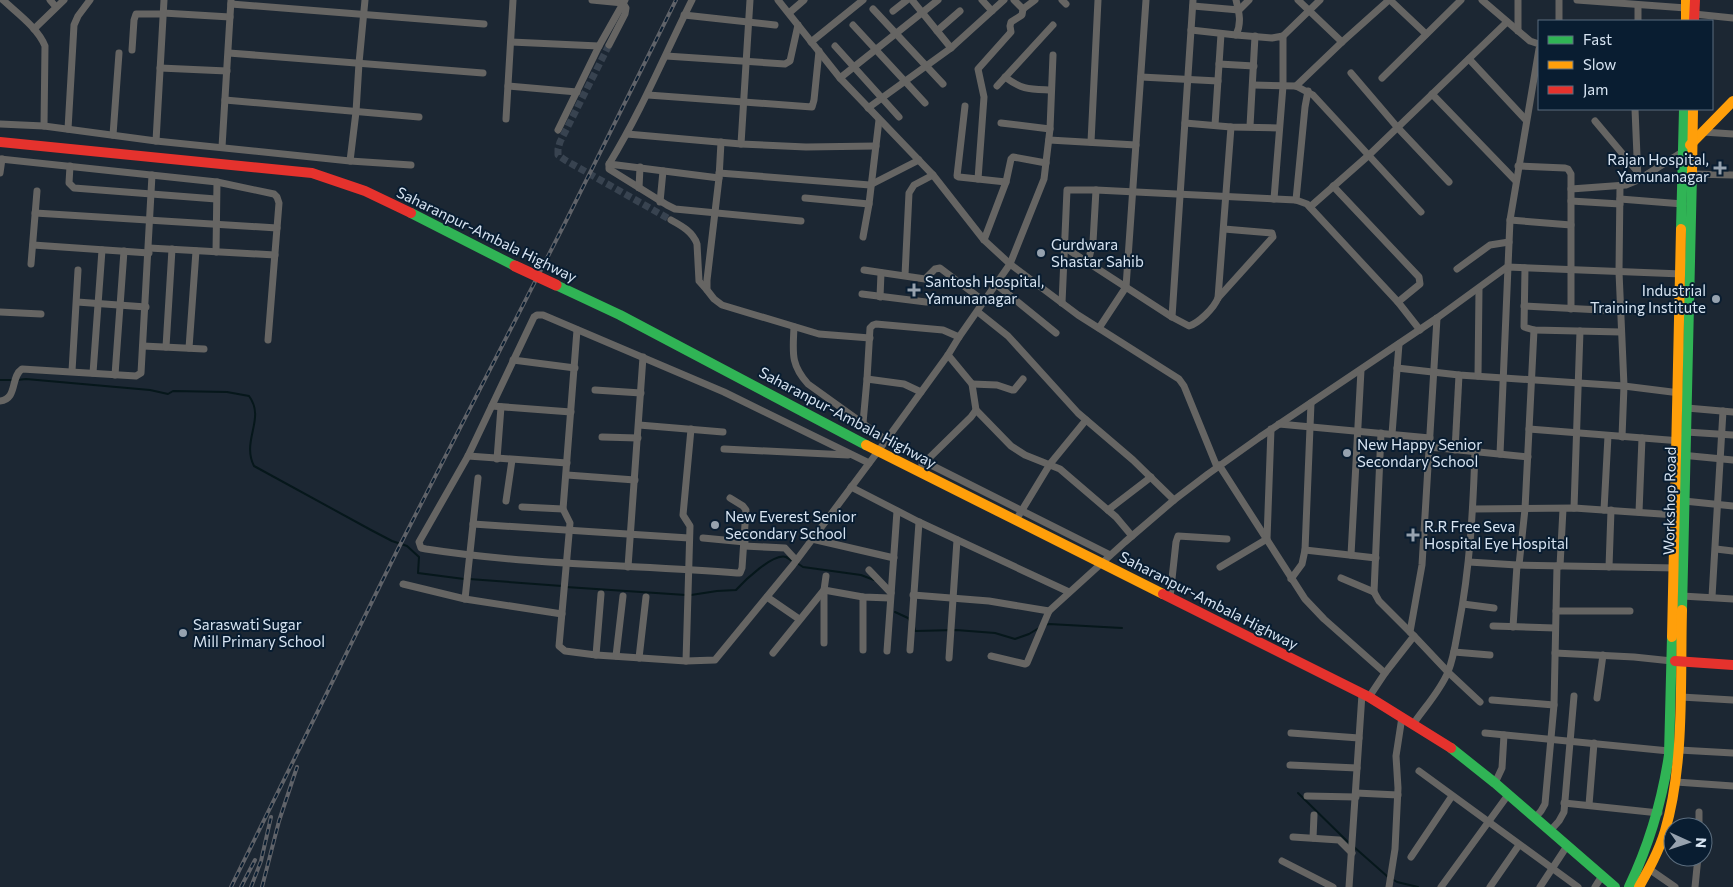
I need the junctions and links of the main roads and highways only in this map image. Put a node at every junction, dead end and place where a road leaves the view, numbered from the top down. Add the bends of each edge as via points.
1 (1731, 105) edge
2 (1684, 110) edge
3 (1693, 110) edge
4 (0, 142) edge
5 (1688, 147) junction
6 (1683, 393) junction
7 (1683, 438) junction
8 (1681, 455) junction
9 (1679, 568) junction
10 (1676, 662) junction
11 (1733, 665) edge
12 (1674, 751) junction
13 (1615, 887) edge
14 (1629, 887) edge
15 (1639, 887) edge

1 - 5 main road
2 - 5 main road, Workshop Road
3 - 5 main road, Workshop Road
4 - 13 main road, Saharanpur-Ambala Highway, bridge via 312,173 382,199 620,315 879,450 920,466 1019,515 1101,563 1366,695 1446,744
5 - 6 main road, Workshop Road via 1683,204
5 - 6 main road, Workshop Road via 1692,174
6 - 7 main road, Workshop Road
6 - 7 main road, Workshop Road via 1687,408
7 - 8 main road, Workshop Road
8 - 9 main road, Workshop Road via 1684,501
8 - 9 main road, Workshop Road via 1676,515
9 - 10 main road, Workshop Road
9 - 10 main road, Workshop Road via 1682,596
10 - 11 main road
10 - 12 main road, Workshop Road
10 - 12 main road, Workshop Road via 1681,697
12 - 14 main road, Workshop Road via 1659,813
12 - 15 main road, Workshop Road via 1676,782 1665,832

